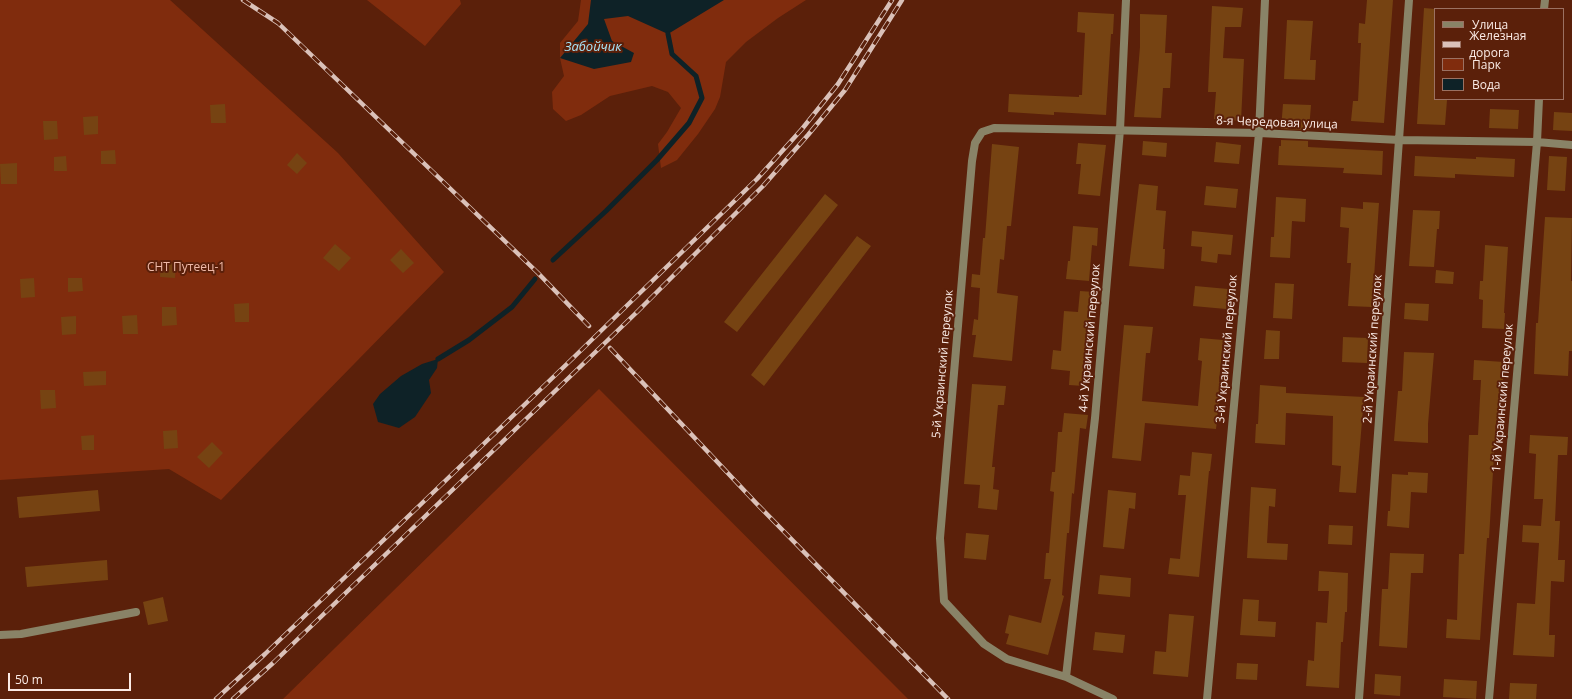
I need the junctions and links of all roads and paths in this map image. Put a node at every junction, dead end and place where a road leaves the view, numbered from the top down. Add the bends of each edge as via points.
1 (1126, 0) edge
2 (1265, 0) edge
3 (1409, 0) edge
4 (1539, 100) edge
5 (1120, 130) junction
6 (982, 132) joint
7 (1259, 133) junction
8 (1400, 140) junction
9 (1537, 142) junction
10 (1572, 145) edge
11 (136, 612) dead end
12 (0, 635) edge
13 (1066, 677) junction
14 (1113, 699) edge
15 (1207, 699) edge
16 (1359, 699) edge
17 (1489, 699) edge

1 - 5 street, 4-й Украинский переулок
2 - 7 street, 3-й Украинский переулок
3 - 8 street, 2-й Украинский переулок
4 - 9 street, 1-й Украинский переулок
5 - 6 street, 8-я Чередовая улица via 994,128
5 - 7 street, 8-я Чередовая улица
5 - 13 street, 4-й Украинский переулок via 1095,418
6 - 13 street, 5-й Украинский переулок via 975,143 972,161 940,530 944,601 984,644 1007,659
7 - 8 street, 8-я Чередовая улица
7 - 15 street, 3-й Украинский переулок
8 - 9 street, 8-я Чередовая улица
8 - 16 street, 2-й Украинский переулок
9 - 10 street, 8-я Чередовая улица
9 - 17 street, 1-й Украинский переулок
11 - 12 street via 21,634
13 - 14 street

